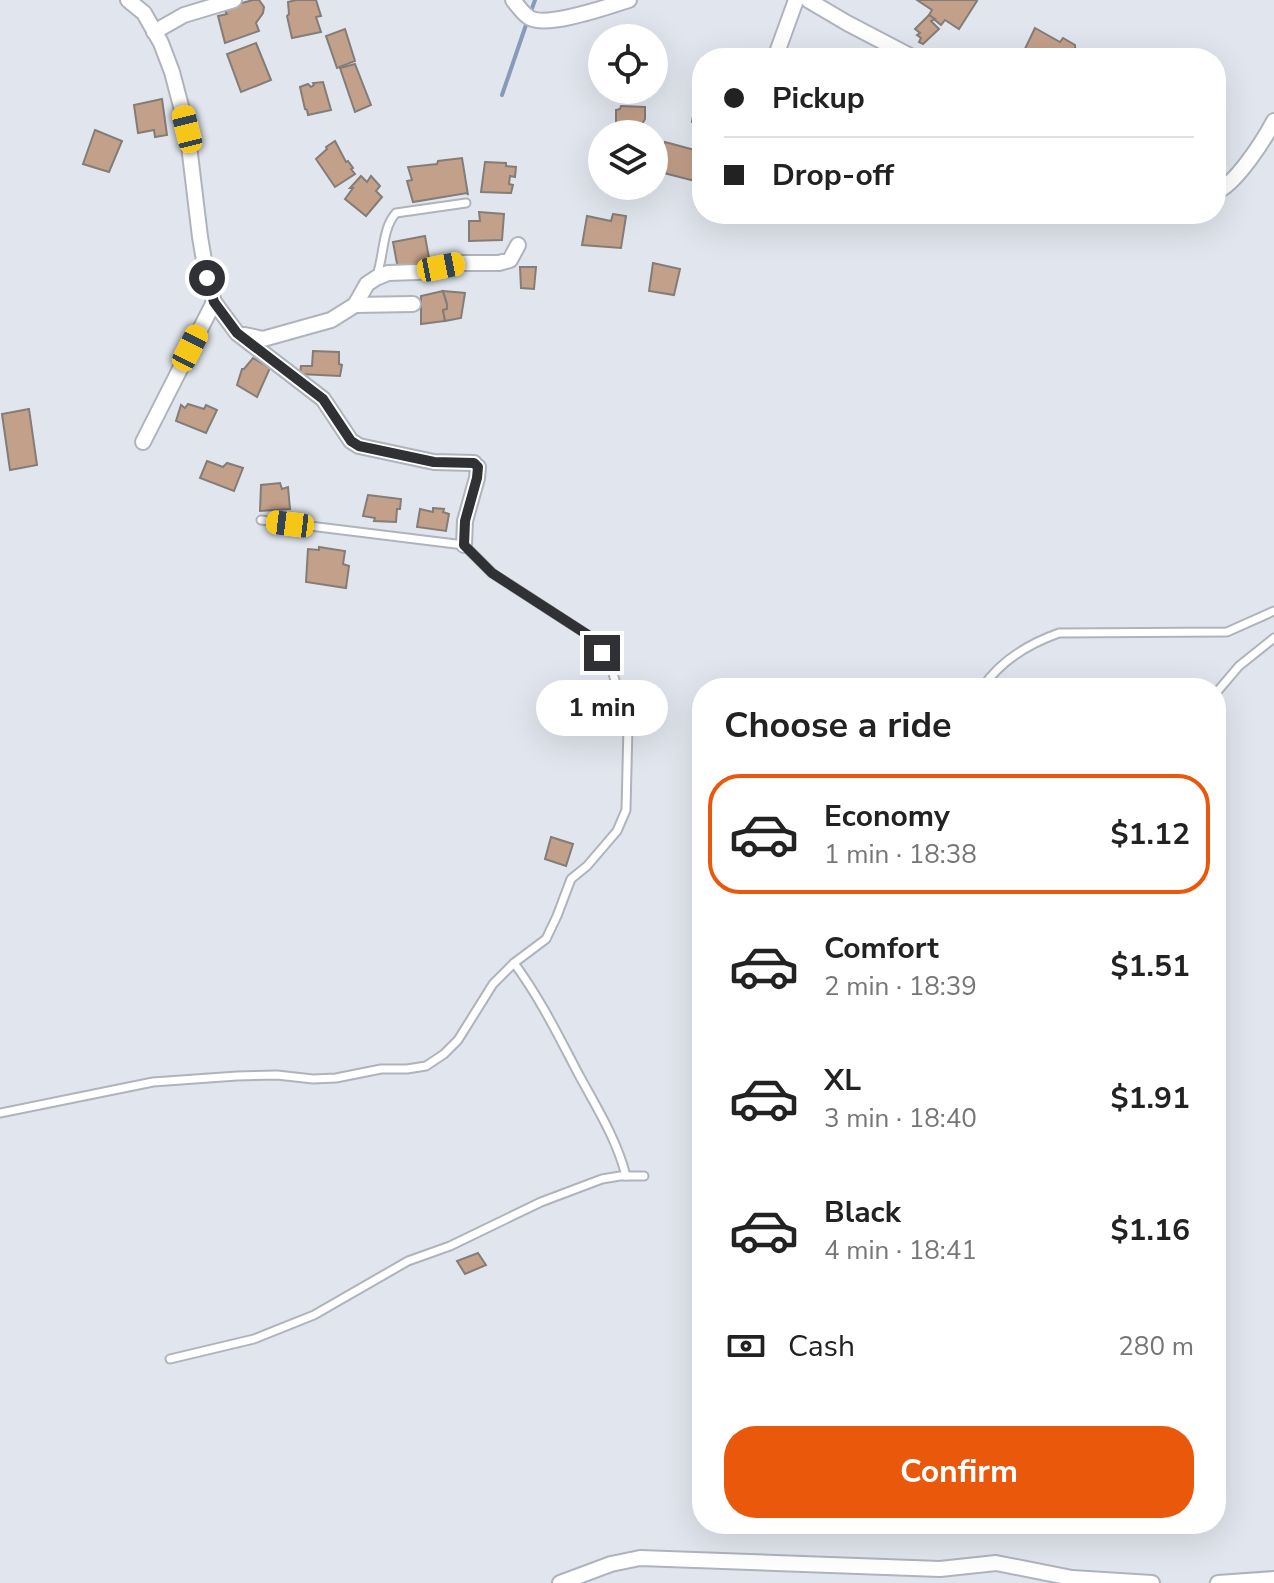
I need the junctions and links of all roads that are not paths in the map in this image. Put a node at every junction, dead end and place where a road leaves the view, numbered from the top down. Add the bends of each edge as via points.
1 (128, 0) edge
2 (234, 0) edge
3 (513, 0) edge
4 (629, 0) edge
5 (796, 0) edge
6 (808, 0) edge
7 (154, 32) junction
8 (779, 48) edge
9 (895, 48) edge
10 (1274, 121) edge
11 (1226, 185) edge
12 (466, 203) dead end
13 (518, 245) dead end
14 (376, 278) junction
15 (214, 302) junction
16 (413, 304) dead end
17 (355, 305) junction
18 (237, 333) junction
19 (143, 442) dead end
20 (261, 520) dead end
21 (464, 545) junction
22 (1274, 611) edge
23 (1274, 638) edge
24 (990, 678) edge
25 (1226, 681) edge
26 (514, 963) junction
27 (0, 1113) edge
28 (626, 1176) junction
29 (644, 1176) dead end
30 (170, 1359) dead end
31 (1274, 1579) edge
32 (560, 1583) edge
33 (1152, 1583) edge
34 (1218, 1583) edge

1 - 7 street via 144,13
2 - 7 street via 184,15
3 - 4 street via 531,19 543,21
5 - 8 street
6 - 9 street
7 - 15 street via 172,72 187,129
10 - 11 street
12 - 14 lane via 396,213
13 - 14 street via 510,260 499,263 463,263
14 - 17 street
15 - 18 street
15 - 19 street
16 - 17 street
17 - 18 street via 331,320 263,339
18 - 21 street via 323,399 359,446 476,465
20 - 21 lane
21 - 26 lane via 492,573 591,637 612,670 628,726 626,810 617,831 571,879 546,939
22 - 24 lane via 1227,632 1059,633 1034,642
23 - 25 lane
26 - 27 lane via 493,984 458,1040 426,1066 336,1078 264,1075 153,1082
26 - 28 lane via 609,1130
28 - 29 lane
28 - 30 lane via 602,1179 527,1208 408,1261 323,1311 272,1333
31 - 34 street
32 - 33 street via 640,1558 940,1569 996,1563 1072,1578

